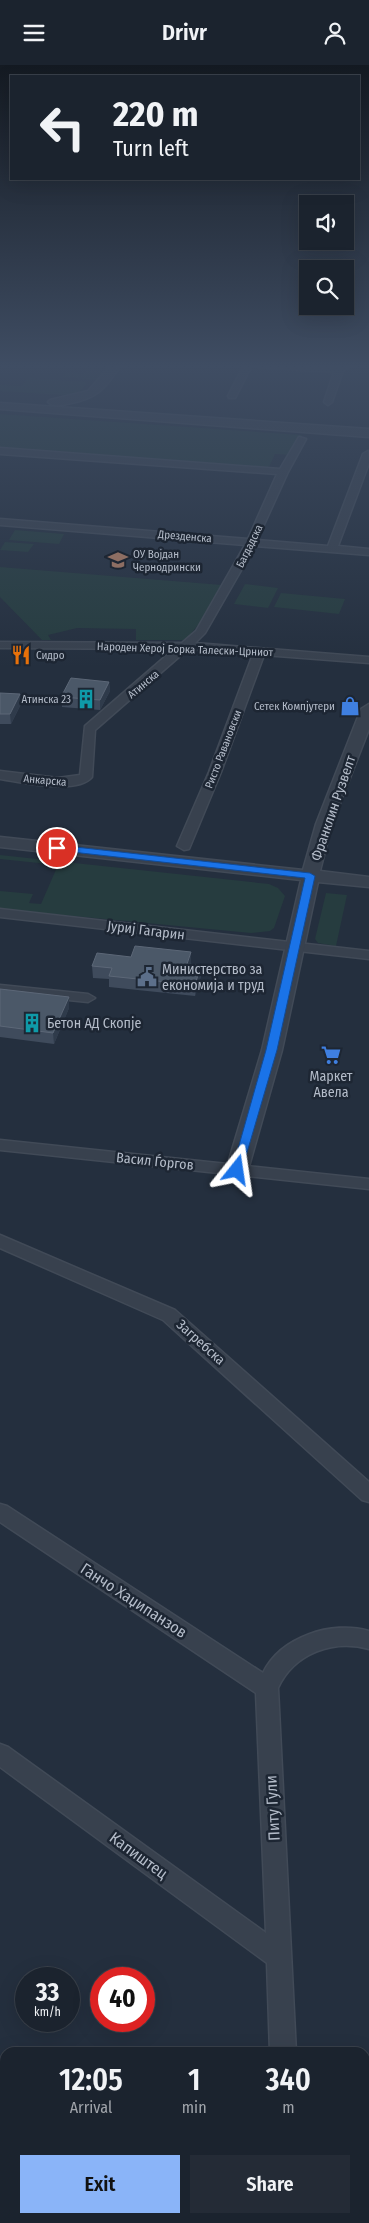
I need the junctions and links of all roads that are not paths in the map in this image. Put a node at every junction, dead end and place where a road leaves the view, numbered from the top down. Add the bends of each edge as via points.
1 (198, 466) edge
2 (287, 466) edge
3 (364, 466) edge
4 (283, 472) junction
5 (0, 522) edge
6 (252, 541) junction
7 (332, 549) junction
8 (369, 552) edge
9 (0, 645) edge
10 (186, 646) junction
11 (260, 651) junction
12 (369, 660) edge
13 (369, 709) edge
14 (99, 720) joint
15 (0, 775) edge
16 (0, 842) edge
17 (184, 846) dead end
18 (310, 876) junction
19 (369, 882) edge
20 (0, 913) edge
21 (293, 947) junction
22 (369, 955) edge
23 (0, 989) edge
24 (88, 999) dead end
25 (0, 1145) edge
26 (237, 1170) junction
27 (369, 1184) edge
28 (0, 1241) edge
29 (369, 1494) edge
30 (0, 1512) edge
31 (369, 1640) edge
32 (267, 1688) junction
33 (0, 1753) edge
34 (279, 1957) junction
35 (283, 2047) edge

1 - 4 street
2 - 4 street, Багдадска
3 - 7 street
4 - 6 street, Багдадска
5 - 6 street, Дрезденска
6 - 7 street, Дрезденска
6 - 10 street, Багдадска via 205,626
7 - 8 street, Дрезденска
9 - 10 street, Народен Херој Борка Талески-Црниот
10 - 11 street, Народен Херој Борка Талески-Црниот
10 - 14 street, Атинска
11 - 12 street, Народен Херој Борка Талески-Црниот
11 - 17 street, Ристо Равановски
13 - 18 street, Франклин Рузвелт via 324,824
14 - 15 street, Анкарска via 89,729 88,773 82,780 66,782
16 - 18 street
18 - 19 street
18 - 21 street, Франклин Рузвелт
20 - 21 street, Јуриј Гагарин
21 - 22 street
21 - 26 street, Франклин Рузвелт via 272,1050
23 - 24 street
25 - 26 street, Васил Ѓоргов
26 - 27 street, Васил Ѓоргов
28 - 29 street, Загребска via 169,1315
30 - 32 street, Ганчо Хаџипанзов
31 - 32 street via 340,1635 319,1639 276,1668
32 - 34 street, Питу Гули
33 - 34 street, Капиштец
34 - 35 street, Питу Гули

